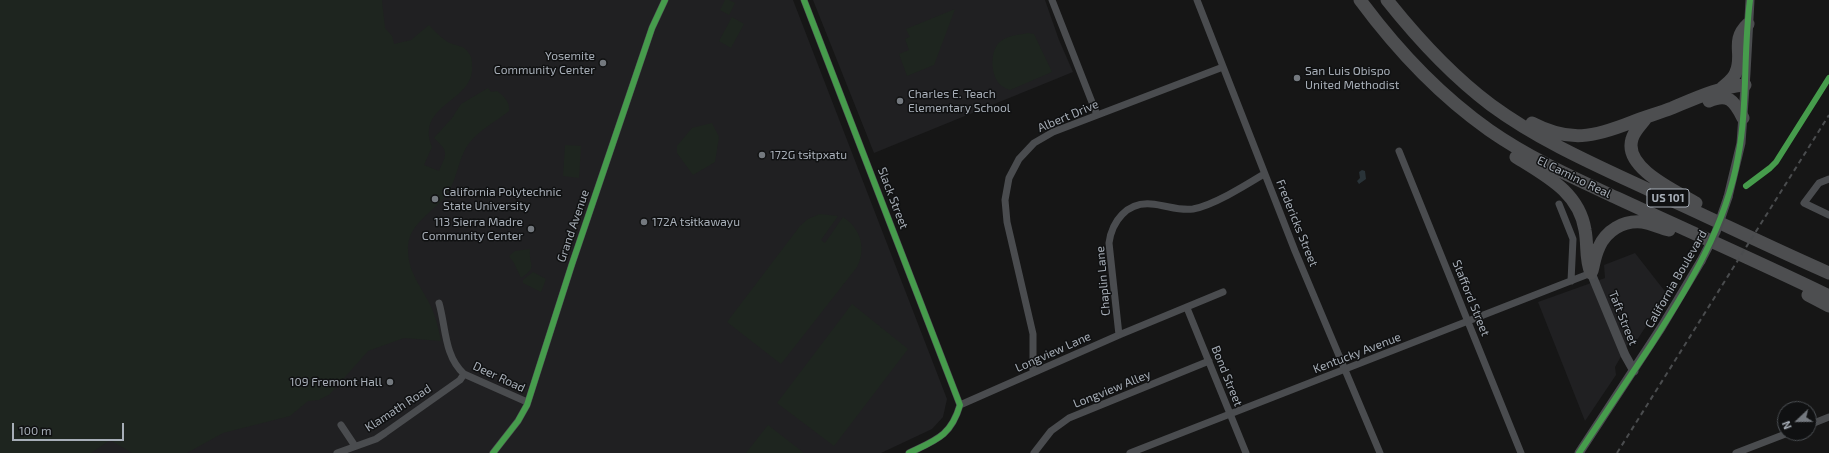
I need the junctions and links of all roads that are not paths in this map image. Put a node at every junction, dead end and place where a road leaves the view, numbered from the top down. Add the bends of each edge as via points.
1 (665, 0) edge
2 (804, 0) edge
3 (1052, 0) edge
4 (1197, 0) edge
5 (1360, 0) edge
6 (1387, 0) edge
7 (1395, 0) edge
8 (1750, 0) edge
9 (1748, 24) junction
10 (1410, 30) junction
11 (1224, 66) junction
12 (1745, 85) junction
13 (1721, 89) junction
14 (1661, 112) junction
15 (1098, 115) junction
16 (1509, 117) junction
17 (1646, 118) junction
18 (1743, 118) junction
19 (1490, 131) junction
20 (1398, 151) dead end
21 (1264, 174) junction
22 (1829, 179) edge
23 (1559, 204) dead end
24 (1829, 215) edge
25 (1722, 223) junction
26 (1686, 231) junction
27 (1779, 272) junction
28 (1591, 273) junction
29 (1829, 273) edge
30 (1571, 281) junction
31 (1223, 292) dead end
32 (1829, 296) edge
33 (439, 303) dead end
34 (1829, 306) edge
35 (1187, 308) junction
36 (1469, 322) junction
37 (1119, 335) junction
38 (1209, 361) junction
39 (1345, 369) junction
40 (1634, 371) junction
41 (1033, 372) junction
42 (464, 374) junction
43 (528, 402) junction
44 (960, 405) junction
45 (1230, 414) junction
46 (1829, 417) edge
47 (1817, 422) edge
48 (341, 425) dead end
49 (1777, 437) edge
50 (355, 446) junction
51 (338, 453) edge
52 (493, 453) edge
53 (909, 453) edge
54 (1034, 453) edge
55 (1130, 453) edge
56 (1246, 453) edge
57 (1380, 453) edge
58 (1521, 453) edge
59 (1579, 453) edge
60 (1736, 453) edge

1 - 43 street, Grand Avenue via 654,22
2 - 44 street, Slack Street
3 - 15 street
4 - 11 street, Fredericks Street
5 - 19 highway, El Camino Real / US 101 via 1382,29 1436,88
6 - 10 highway, El Camino Real / US 101
7 - 10 highway
8 - 9 street, California Boulevard
9 - 12 street, California Boulevard
9 - 13 highway via 1738,39 1736,73
10 - 16 highway, El Camino Real / US 101 via 1456,76
11 - 15 street, Albert Drive
11 - 21 street, Fredericks Street
12 - 13 highway
12 - 18 street, California Boulevard
13 - 14 highway
14 - 17 highway
14 - 18 highway via 1674,114 1724,97 1734,102
15 - 41 street, Albert Drive via 1053,132 1034,143 1019,159 1009,178 1005,200 1007,222 1033,334
16 - 17 highway via 1527,120 1556,133 1578,136 1604,133
16 - 25 highway, El Camino Real / US 101 via 1555,145
17 - 25 highway via 1637,129 1631,145 1638,164 1650,175 1704,208
18 - 40 street, California Boulevard, bridge via 1738,157 1716,232 1678,302
19 - 26 highway, El Camino Real / US 101 via 1536,159
19 - 28 highway via 1495,142 1561,186 1574,201 1583,219 1587,264
20 - 36 street, Stafford Street
21 - 37 street, Chaplin Lane via 1203,206 1182,210 1142,204 1129,209 1117,220 1110,234 1109,243
21 - 39 street, Fredericks Street
22 - 24 street via 1819,183 1804,203
23 - 30 street via 1573,239
25 - 29 highway, El Camino Real / US 101
26 - 27 highway, El Camino Real / US 101
26 - 28 highway via 1675,231 1641,222 1619,225 1602,240
27 - 32 highway, El Camino Real / US 101
27 - 34 highway via 1792,286
28 - 30 street, Kentucky Avenue
28 - 40 street, Taft Street
30 - 36 street, Kentucky Avenue
31 - 35 street, Longview Lane
33 - 42 street, Deer Road via 450,354
35 - 37 street, Longview Lane
35 - 38 street, Bond Street
36 - 39 street, Kentucky Avenue
36 - 58 street, Stafford Street
37 - 41 street, Longview Lane
38 - 45 street, Bond Street
38 - 54 street, Longview Alley via 1069,418 1051,431
39 - 45 street, Kentucky Avenue
39 - 57 street, Fredericks Street
40 - 59 street, California Boulevard
41 - 44 street, Longview Lane
42 - 43 street, Deer Road
42 - 50 street, Klamath Road via 460,380 385,433
43 - 52 street, Grand Avenue via 518,421
44 - 53 street via 958,413 940,438
45 - 55 street, Kentucky Avenue
45 - 56 street, Bond Street
46 - 47 street
48 - 50 street
49 - 60 street
50 - 51 street, Klamath Road

